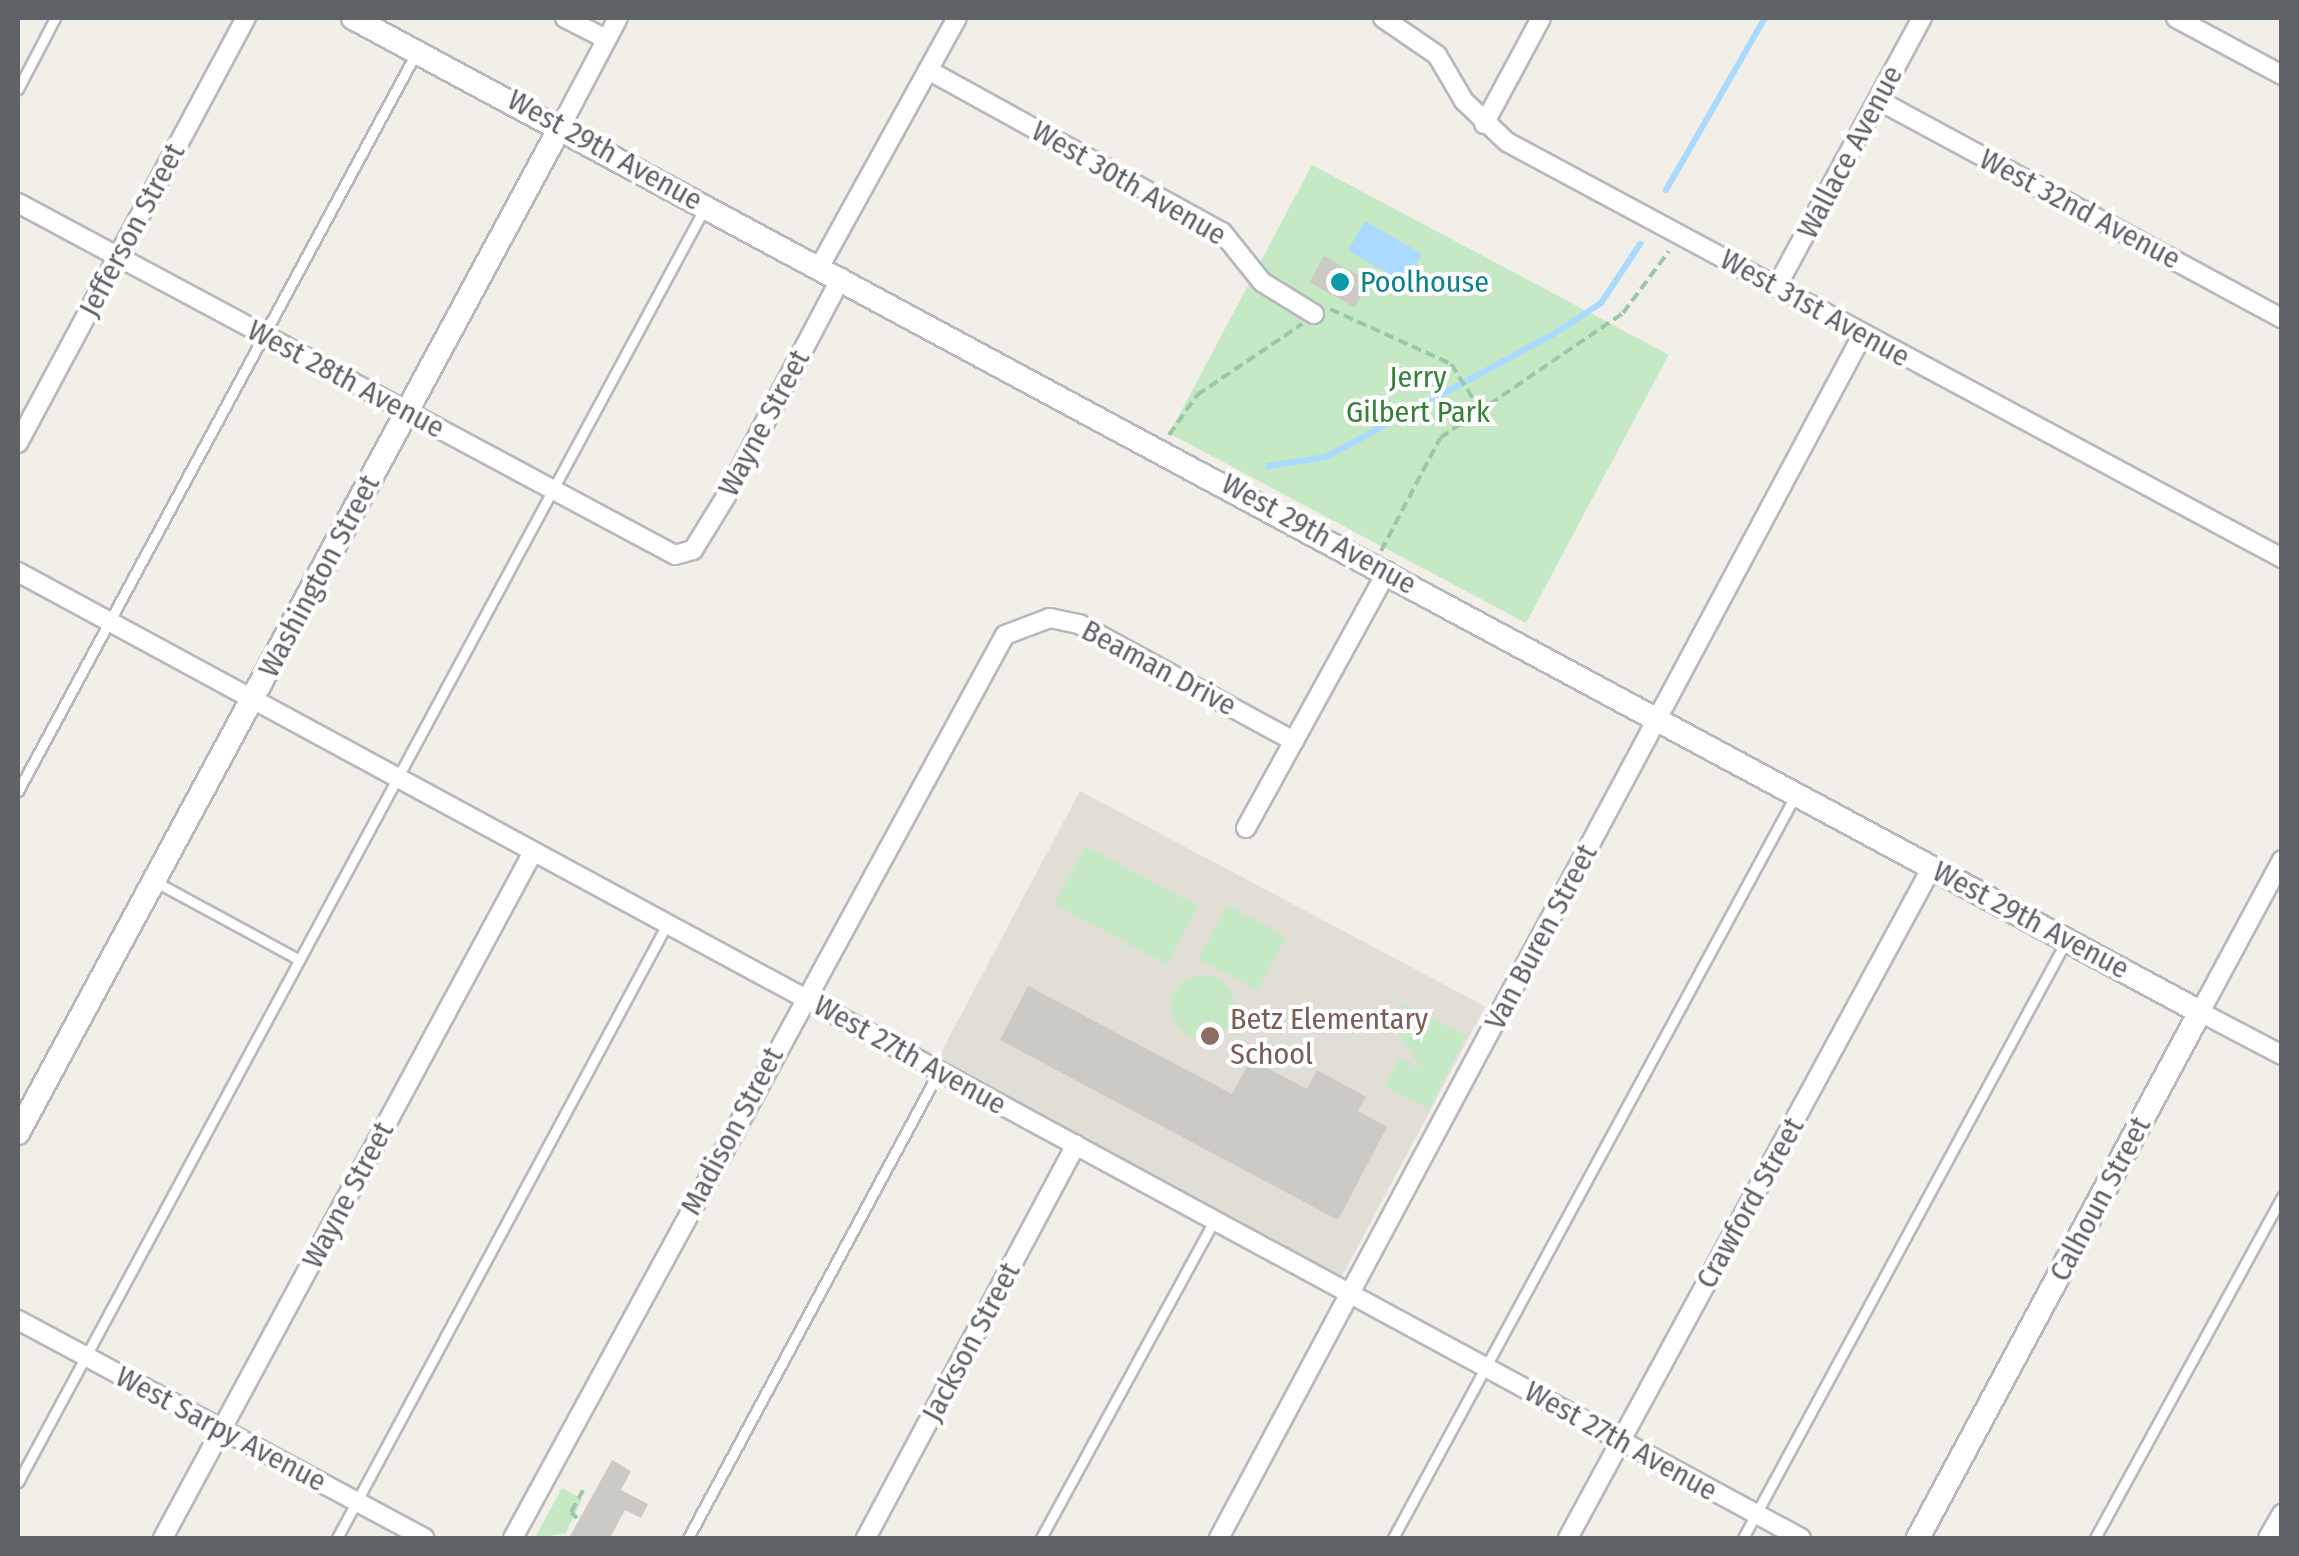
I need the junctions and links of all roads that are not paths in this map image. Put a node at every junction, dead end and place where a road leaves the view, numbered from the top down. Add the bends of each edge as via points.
1 (54, 18) edge
2 (246, 18) edge
3 (353, 18) edge
4 (566, 18) edge
5 (618, 18) edge
6 (957, 18) edge
7 (1383, 18) edge
8 (1540, 18) edge
9 (1922, 18) edge
10 (2176, 18) edge
11 (606, 39) junction
12 (419, 48) junction
13 (928, 70) junction
14 (2282, 75) edge
15 (18, 90) edge
16 (1878, 100) junction
17 (1484, 124) junction
18 (561, 126) junction
19 (18, 203) edge
20 (706, 205) junction
21 (118, 256) junction
22 (831, 272) junction
23 (1777, 286) junction
24 (1314, 314) road end
25 (2282, 318) edge
26 (1863, 334) junction
27 (265, 336) junction
28 (407, 412) junction
29 (18, 443) edge
30 (552, 490) junction
31 (675, 554) joint
32 (2282, 558) edge
33 (1381, 562) junction
34 (18, 572) edge
35 (110, 622) junction
36 (252, 700) junction
37 (1658, 718) junction
38 (951, 724) joint
39 (1294, 741) junction
40 (395, 776) junction
41 (18, 792) edge
42 (1796, 794) junction
43 (1246, 828) dead end
44 (534, 852) junction
45 (2282, 860) edge
46 (1932, 867) junction
47 (154, 881) junction
48 (667, 924) junction
49 (2067, 939) junction
50 (298, 959) junction
51 (803, 997) junction
52 (2200, 1012) junction
53 (2282, 1055) edge
54 (939, 1071) junction
55 (18, 1133) edge
56 (1076, 1144) junction
57 (2282, 1197) edge
58 (1214, 1221) junction
59 (1350, 1295) junction
60 (18, 1320) edge
61 (86, 1357) junction
62 (1486, 1368) junction
63 (222, 1429) junction
64 (1620, 1441) junction
65 (18, 1482) edge
66 (357, 1502) junction
67 (1756, 1514) junction
68 (2282, 1514) edge
69 (163, 1538) edge
70 (337, 1538) edge
71 (424, 1538) edge
72 (513, 1538) edge
73 (688, 1538) edge
74 (866, 1538) edge
75 (1041, 1538) edge
76 (1219, 1538) edge
77 (1393, 1538) edge
78 (1568, 1538) edge
79 (1743, 1538) edge
80 (1801, 1538) edge
81 (1918, 1538) edge
82 (2095, 1538) edge
83 (2268, 1538) edge

1 - 15 lane
2 - 21 street, Jefferson Street
3 - 12 street, West 29th Avenue
4 - 11 street
5 - 11 street, Washington Street
6 - 13 street, Wayne Street
7 - 17 street, West 31st Avenue via 1437,55
8 - 17 street
9 - 16 street, Wallace Avenue
10 - 14 street
11 - 18 street, Washington Street
12 - 18 street, West 29th Avenue
12 - 27 lane
13 - 22 street, Wayne Street
13 - 24 street, West 30th Avenue via 1222,232 1262,282
16 - 23 street, Wallace Avenue
16 - 25 street, West 32nd Avenue
17 - 23 street, West 31st Avenue
18 - 20 street, West 29th Avenue
18 - 28 street, Washington Street
19 - 21 street, West 28th Avenue
20 - 22 street, West 29th Avenue
20 - 30 lane
21 - 27 street, West 28th Avenue
21 - 29 street, Jefferson Street
22 - 31 street, Wayne Street via 724,498 693,550
22 - 33 street, West 29th Avenue
23 - 26 street, West 31st Avenue
26 - 32 street, West 31st Avenue
26 - 37 street, Van Buren Street
27 - 28 street, West 28th Avenue
27 - 35 lane
28 - 30 street, West 28th Avenue
28 - 36 street, Washington Street
30 - 31 street, West 28th Avenue
30 - 40 lane
33 - 37 street, West 29th Avenue
33 - 39 street
34 - 35 street, West 27th Avenue
35 - 36 street, West 27th Avenue
35 - 41 lane
36 - 40 street, West 27th Avenue
36 - 47 street, Washington Street
37 - 42 street, West 29th Avenue
37 - 59 street, Van Buren Street
38 - 39 street, Beaman Drive via 1005,636 1050,618 1112,640
38 - 51 street, Madison Street
39 - 43 street
40 - 44 street, West 27th Avenue
40 - 50 lane
42 - 46 street, West 29th Avenue
42 - 62 lane
44 - 48 street, West 27th Avenue
44 - 63 street, Wayne Street
45 - 52 street, Calhoun Street
46 - 49 street, West 29th Avenue
46 - 64 street, Crawford Street
47 - 50 lane
47 - 55 street, Washington Street
48 - 51 street, West 27th Avenue
48 - 66 lane
49 - 52 street, West 29th Avenue
49 - 67 lane
50 - 61 lane
51 - 54 street, West 27th Avenue
51 - 72 street, Madison Street
52 - 53 street, West 29th Avenue
52 - 81 street, Calhoun Street
54 - 56 street, West 27th Avenue
54 - 73 lane
56 - 58 street, West 27th Avenue
56 - 74 street, Jackson Street
57 - 82 lane
58 - 59 street, West 27th Avenue
58 - 75 lane
59 - 62 street, West 27th Avenue
59 - 76 street, Van Buren Street
60 - 61 street, West Sarpy Avenue
61 - 63 street, West Sarpy Avenue
61 - 65 lane
62 - 64 street, West 27th Avenue
62 - 77 lane
63 - 66 street, West Sarpy Avenue
63 - 69 street, Wayne Street
64 - 67 street, West 27th Avenue
64 - 78 street, Crawford Street
66 - 70 lane
66 - 71 street, West Sarpy Avenue
67 - 79 lane
67 - 80 street, West 27th Avenue
68 - 83 street

